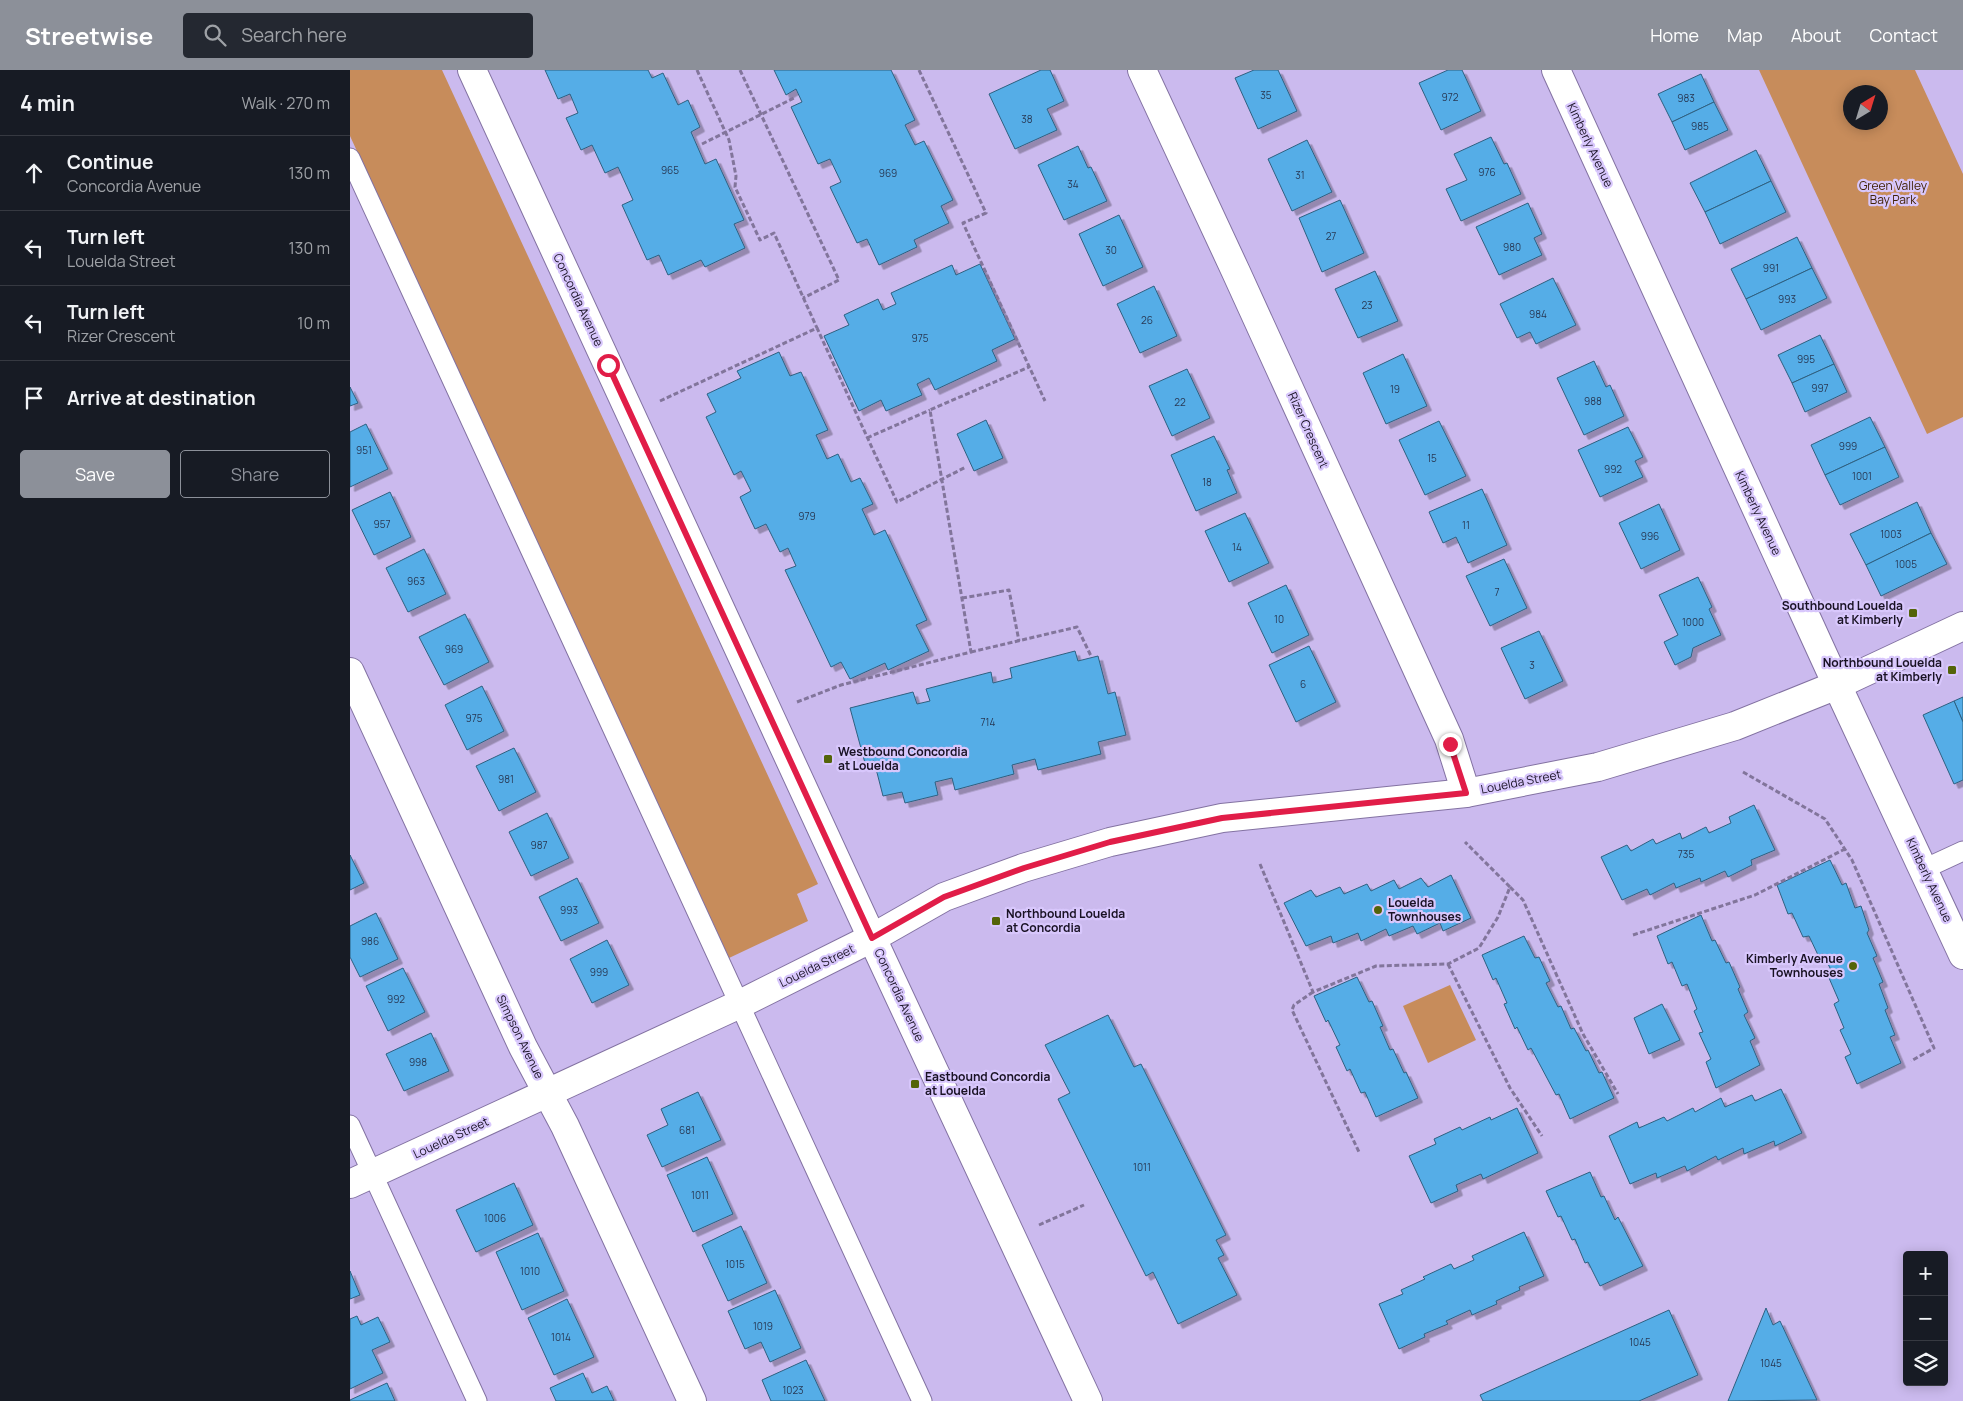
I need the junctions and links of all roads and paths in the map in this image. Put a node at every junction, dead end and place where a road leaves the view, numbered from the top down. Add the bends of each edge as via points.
1 (472, 70) edge
2 (696, 70) edge
3 (740, 70) edge
4 (919, 70) edge
5 (1142, 70) edge
6 (1556, 70) edge
7 (794, 98) dead end
8 (761, 115) junction
9 (726, 132) junction
10 (702, 144) dead end
11 (350, 158) edge
12 (803, 298) junction
13 (816, 328) junction
14 (1029, 367) junction
15 (660, 401) dead end
16 (1045, 401) dead end
17 (930, 410) junction
18 (867, 438) junction
19 (966, 467) dead end
20 (942, 481) junction
21 (962, 598) junction
22 (1963, 626) edge
23 (1020, 641) junction
24 (971, 652) junction
25 (1091, 656) dead end
26 (350, 672) edge
27 (1837, 685) junction
28 (797, 702) dead end
29 (1743, 772) dead end
30 (1466, 793) junction
31 (1465, 842) dead end
32 (1845, 849) junction
33 (1963, 851) edge
34 (1260, 864) dead end
35 (1924, 868) junction
36 (1510, 887) junction
37 (1633, 935) dead end
38 (872, 938) junction
39 (1963, 955) edge
40 (1448, 964) junction
41 (1313, 992) junction
42 (740, 1004) junction
43 (1911, 1061) dead end
44 (549, 1094) junction
45 (1618, 1094) dead end
46 (350, 1125) edge
47 (1542, 1136) dead end
48 (1359, 1152) dead end
49 (361, 1179) edge
50 (1084, 1205) dead end
51 (1012, 1238) junction
52 (477, 1401) edge
53 (692, 1401) edge
54 (922, 1401) edge
55 (1088, 1401) edge

1 - 38 street, Concordia Avenue
2 - 9 path
3 - 8 path
4 - 14 path via 986,213 963,223
5 - 30 street, Rizer Crescent via 1449,739
6 - 27 street, Kimberly Avenue
7 - 8 path
8 - 9 path
8 - 12 path via 839,280
9 - 10 path
9 - 12 path via 736,176 735,187 760,240 774,233
11 - 42 lane
12 - 13 path
13 - 15 path
13 - 18 path
14 - 16 path
14 - 17 path
17 - 18 path
17 - 20 path
18 - 20 path via 897,502
19 - 20 path
20 - 21 path
21 - 23 path via 1009,590
21 - 24 path
22 - 27 street, Louelda Street
23 - 24 path
23 - 25 path via 1077,627
24 - 28 path via 841,685
26 - 44 street, Simpson Avenue via 523,1047
27 - 30 street, Louelda Street via 1735,726 1598,767
27 - 35 street, Kimberly Avenue
29 - 32 path via 1825,819
30 - 38 street, Louelda Street via 1222,818 1110,842 944,897
31 - 36 path
32 - 37 path via 1755,895
32 - 43 path via 1934,1048
33 - 35 lane
34 - 41 path
35 - 39 street, Kimberly Avenue
36 - 40 path via 1498,917 1479,948
36 - 45 path via 1523,900 1583,1034
38 - 42 street, Louelda Street
38 - 51 street, Concordia Avenue
40 - 41 path via 1376,966
40 - 47 path via 1510,1088
41 - 48 path via 1292,1010
42 - 44 street, Louelda Street
42 - 54 lane
44 - 49 street, Louelda Street
44 - 53 street, Simpson Avenue
46 - 49 lane
49 - 52 lane
50 - 51 path
51 - 55 street, Concordia Avenue

